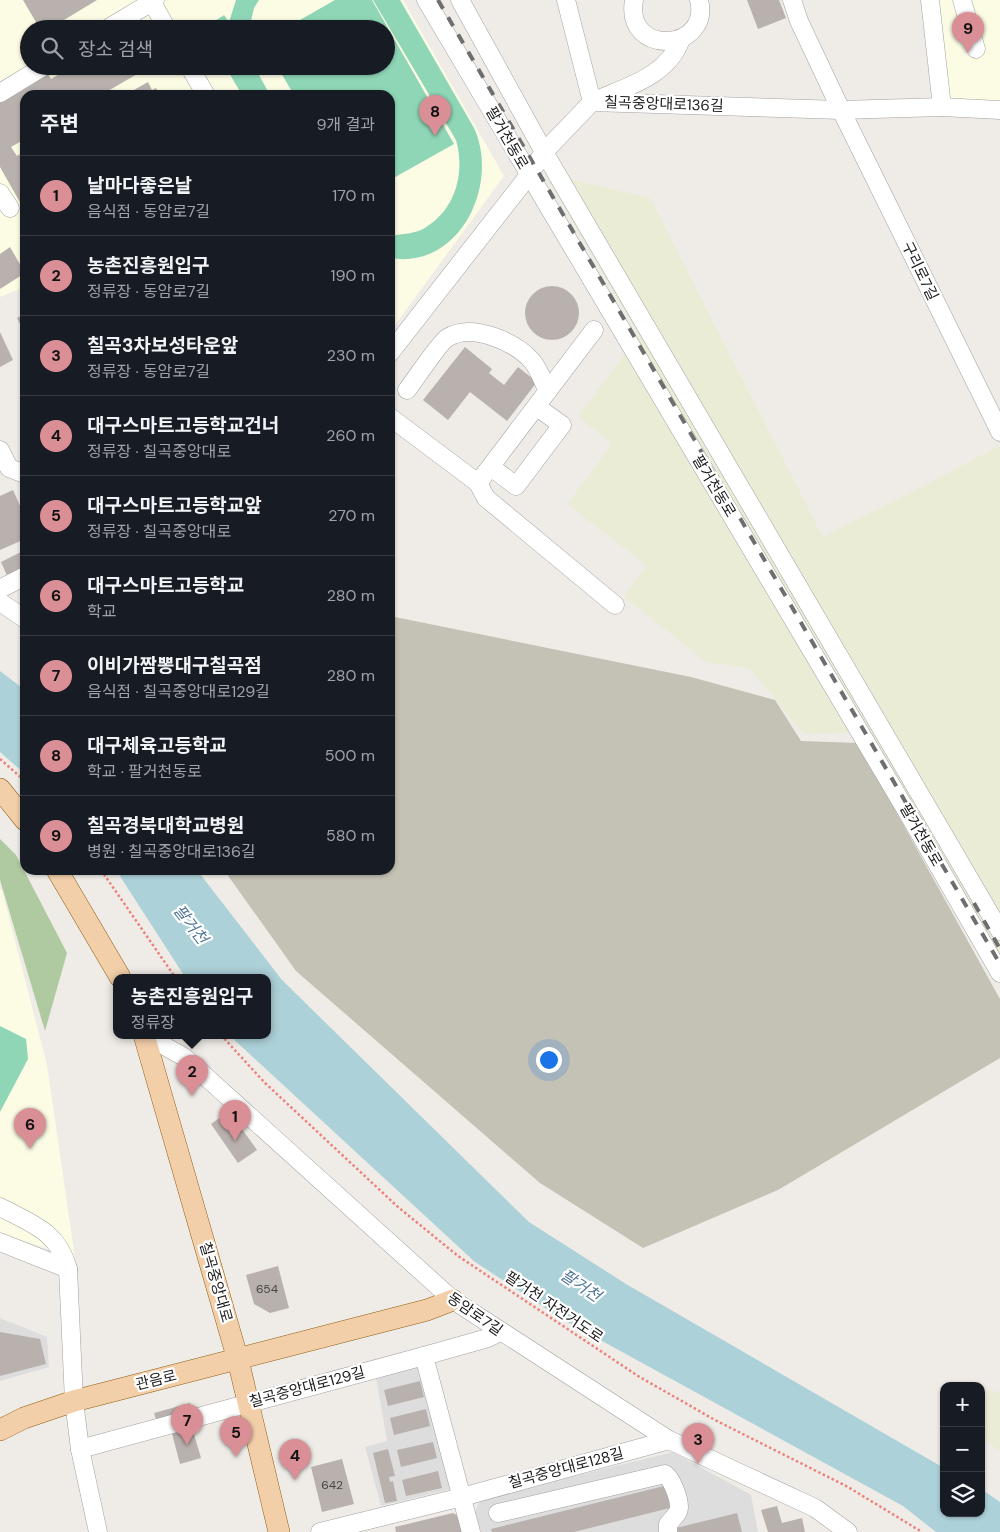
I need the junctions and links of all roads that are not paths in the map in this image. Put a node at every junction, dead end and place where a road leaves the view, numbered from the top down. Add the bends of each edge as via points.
1 (426, 0) edge
2 (460, 0) edge
3 (566, 0) edge
4 (634, 0) edge
5 (699, 0) edge
6 (792, 0) edge
7 (930, 0) edge
8 (962, 0) edge
9 (154, 1) edge
10 (122, 20) edge
11 (163, 20) edge
12 (681, 39) junction
13 (976, 49) dead end
14 (29, 75) edge
15 (194, 75) edge
16 (203, 90) edge
17 (0, 93) edge
18 (592, 102) junction
19 (942, 108) junction
20 (840, 110) junction
21 (1000, 110) edge
22 (544, 152) junction
23 (529, 175) junction
24 (0, 193) edge
25 (10, 208) dead end
26 (594, 330) dead end
27 (395, 347) edge
28 (407, 390) dead end
29 (548, 391) junction
30 (537, 407) junction
31 (395, 421) edge
32 (1000, 432) edge
33 (0, 450) edge
34 (491, 467) junction
35 (20, 472) edge
36 (478, 483) junction
37 (20, 581) edge
38 (1, 598) edge
39 (615, 605) dead end
40 (20, 615) edge
41 (0, 789) edge
42 (20, 814) edge
43 (60, 875) edge
44 (1000, 931) edge
45 (1000, 973) edge
46 (118, 974) edge
47 (145, 1039) edge
48 (151, 1039) edge
49 (0, 1207) edge
50 (0, 1242) edge
51 (68, 1269) junction
52 (453, 1300) junction
53 (500, 1332) junction
54 (424, 1356) junction
55 (238, 1360) junction
56 (74, 1401) junction
57 (248, 1403) junction
58 (0, 1430) edge
59 (669, 1440) junction
60 (80, 1449) junction
61 (462, 1497) junction
62 (498, 1513) dead end
63 (98, 1532) edge
64 (278, 1532) edge
65 (320, 1532) edge
66 (471, 1532) edge
67 (668, 1532) edge
68 (848, 1532) edge

1 - 23 street, 팔거천동로
2 - 22 street, 팔거천동로
3 - 18 street
4 - 12 street via 634,20 648,37 659,42
5 - 12 street via 697,24
6 - 20 street, 구리로7길
7 - 19 street
8 - 13 street
9 - 10 street
9 - 11 street
12 - 18 street via 677,51 654,75
14 - 17 street
15 - 16 street
18 - 20 street, 칠곡중앙대로136길
18 - 22 street, 칠곡중앙대로136길
19 - 20 street, 칠곡중앙대로136길
19 - 21 street, 칠곡중앙대로136길
20 - 32 street, 구리로7길
22 - 23 street, 칠곡중앙대로136길
22 - 44 street, 팔거천동로
23 - 27 street, 칠곡중앙대로136길
23 - 45 street, 팔거천동로
24 - 25 street
26 - 29 street
28 - 29 street via 447,338 469,332 487,335 517,348 532,362
29 - 30 street
30 - 34 street
30 - 34 street via 562,425 516,486
31 - 36 street
33 - 35 street via 10,468
34 - 36 street
36 - 39 street via 486,498
37 - 38 street
38 - 40 street
41 - 42 main road
43 - 46 main road
47 - 55 main road, 칠곡중앙대로
48 - 52 street, 동암로7길 via 184,1057
49 - 51 street via 47,1232 63,1253
50 - 51 street
51 - 56 street
52 - 53 street, 동암로7길
52 - 55 main road, 관음로 via 427,1310
53 - 54 street, 칠곡중앙대로129길
53 - 59 street, 동암로7길
54 - 57 street, 칠곡중앙대로129길
54 - 61 street
55 - 56 main road, 관음로
55 - 57 main road, 칠곡중앙대로
56 - 58 main road, 관음로
56 - 60 street
57 - 60 street, 칠곡중앙대로129길
57 - 64 main road, 칠곡중앙대로
59 - 61 street, 칠곡중앙대로128길
59 - 68 street, 동암로7길 via 815,1508
60 - 63 street
61 - 65 street, 칠곡중앙대로128길
61 - 66 street
62 - 67 street via 665,1474 670,1478 680,1508 668,1524

